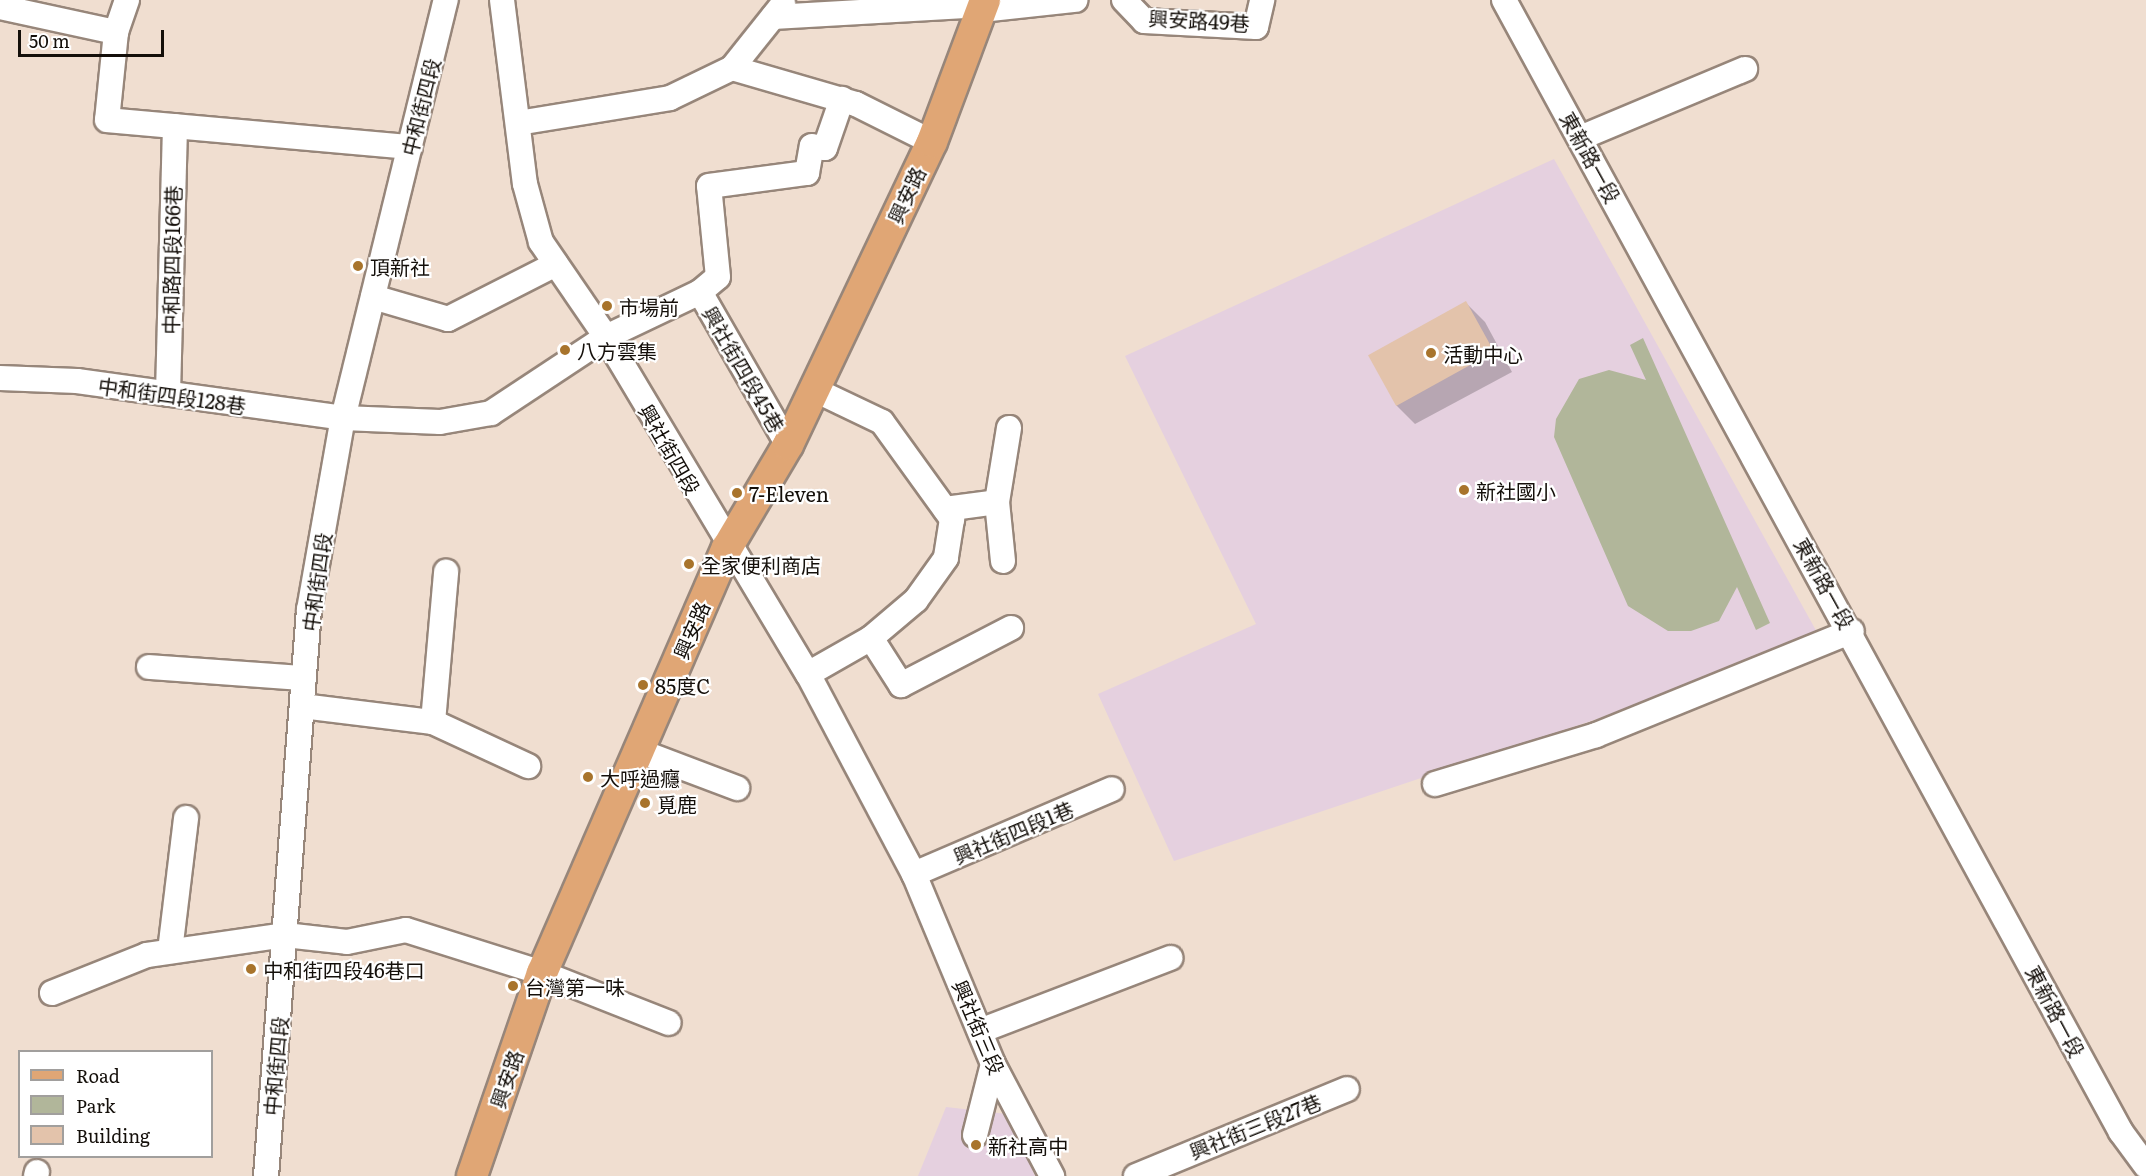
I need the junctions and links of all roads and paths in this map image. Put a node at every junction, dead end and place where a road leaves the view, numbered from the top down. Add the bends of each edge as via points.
1 (127, 0) edge
2 (446, 0) edge
3 (502, 0) edge
4 (1075, 0) edge
5 (1124, 0) edge
6 (1262, 0) edge
7 (1504, 0) edge
8 (983, 5) edge
9 (0, 8) edge
10 (779, 8) edge
11 (116, 32) junction
12 (732, 68) junction
13 (1745, 69) dead end
14 (842, 99) junction
15 (518, 123) junction
16 (175, 126) junction
17 (1580, 138) junction
18 (932, 142) junction
19 (410, 147) junction
20 (556, 264) junction
21 (700, 292) junction
22 (373, 297) junction
23 (606, 337) junction
24 (0, 378) edge
25 (814, 390) junction
26 (168, 394) junction
27 (343, 418) junction
28 (1009, 428) dead end
29 (788, 445) junction
30 (997, 502) junction
31 (945, 509) junction
32 (727, 548) junction
33 (1003, 561) dead end
34 (446, 572) dead end
35 (1011, 628) dead end
36 (1852, 631) junction
37 (871, 638) junction
38 (149, 667) dead end
39 (808, 674) junction
40 (304, 678) junction
41 (302, 706) junction
42 (433, 722) junction
43 (639, 751) junction
44 (528, 766) dead end
45 (1435, 784) dead end
46 (738, 788) dead end
47 (1112, 789) dead end
48 (186, 818) dead end
49 (914, 874) junction
50 (285, 935) junction
51 (170, 951) junction
52 (1170, 958) dead end
53 (542, 973) junction
54 (52, 993) dead end
55 (669, 1023) dead end
56 (980, 1031) junction
57 (993, 1064) junction
58 (1347, 1089) dead end
59 (975, 1135) dead end
60 (2146, 1166) edge
61 (1165, 1170) edge
62 (266, 1176) edge
63 (472, 1176) edge
64 (1052, 1176) edge
65 (1136, 1176) edge

1 - 11 street
2 - 19 street, 中和街四段
3 - 15 street, 興社街四段
4 - 8 street
5 - 6 street, 興安路49巷 via 1144,21 1256,27
7 - 17 street, 東新路一段
8 - 10 street
8 - 18 main road, 興安路
9 - 11 street
10 - 12 street
11 - 16 street via 107,120
12 - 14 street
12 - 15 street via 670,98
13 - 17 street
14 - 18 street
14 - 21 street, 興社街四段45巷 via 825,148 812,146 807,173 709,186 718,277
15 - 20 street, 興社街四段 via 525,184 541,242
16 - 19 street
16 - 26 street, 中和路四段166巷
17 - 36 street, 東新路一段
18 - 25 main road, 興安路
19 - 22 street, 中和街四段
20 - 22 street via 448,319
20 - 23 street, 興社街四段
21 - 23 street, 興社街四段45巷
21 - 29 street, 興社街四段45巷
22 - 27 street, 中和街四段
23 - 27 street, 興社街四段45巷 via 491,413 441,422
23 - 32 street, 興社街四段
24 - 26 street, 中和街四段128巷
25 - 29 main road, 興安路
25 - 31 street via 882,422
26 - 27 street, 中和街四段128巷
27 - 40 street, 中和街四段 via 309,610
28 - 30 street
29 - 32 main road, 興安路
30 - 31 street
30 - 33 street
31 - 37 street via 952,519 946,558 916,600
32 - 39 street, 興社街四段
32 - 43 main road, 興安路
34 - 42 street
35 - 37 street via 901,685
36 - 45 street via 1596,735
36 - 60 street, 東新路一段 via 2121,1132
37 - 39 street
38 - 40 street
39 - 49 street, 興社街四段
40 - 41 street, 中和街四段
41 - 42 street
41 - 50 street, 中和街四段
42 - 44 street
43 - 46 street
43 - 53 main road, 興安路
47 - 49 street, 興社街四段1巷
48 - 51 street
49 - 56 street, 興社街三段
50 - 51 street
50 - 53 street via 347,942 406,930
50 - 62 street, 中和街四段
51 - 54 street
52 - 56 street
53 - 55 street
53 - 63 main road, 興安路
56 - 57 street, 興社街三段
57 - 59 street
57 - 64 street, 興社街三段
58 - 61 street, 興社街三段27巷
61 - 65 street, 興社街三段27巷

